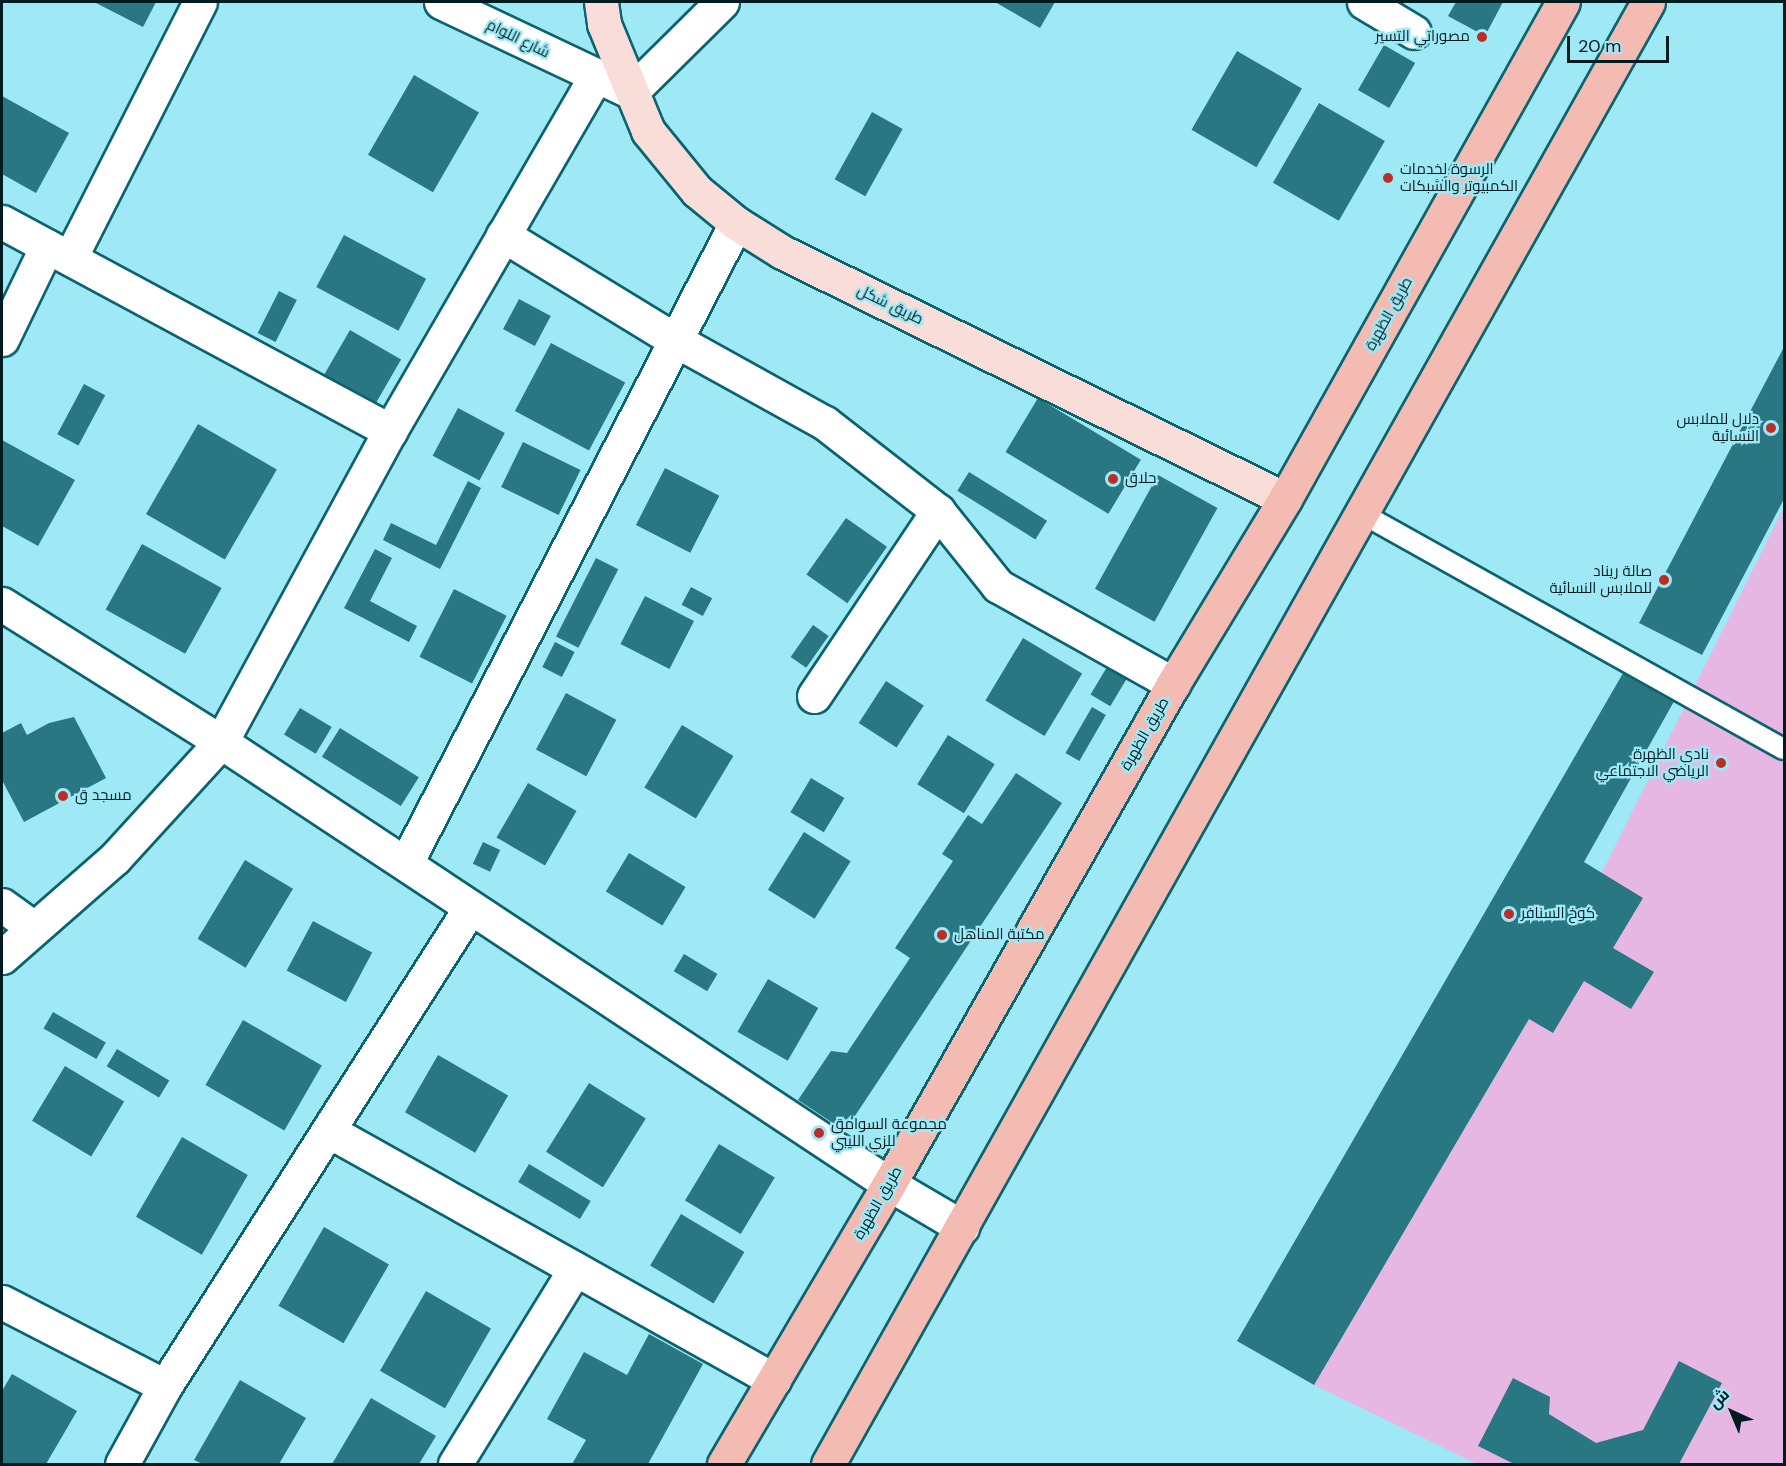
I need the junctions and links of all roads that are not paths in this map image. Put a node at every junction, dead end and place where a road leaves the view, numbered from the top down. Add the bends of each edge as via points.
1 (200, 2) edge
2 (441, 2) edge
3 (601, 2) edge
4 (722, 2) edge
5 (1364, 2) edge
6 (1563, 2) edge
7 (1648, 2) edge
8 (1414, 32) dead end
9 (595, 77) junction
10 (631, 92) junction
11 (2, 222) edge
12 (736, 223) junction
13 (503, 235) junction
14 (58, 252) junction
15 (2, 339) edge
16 (675, 340) junction
17 (390, 431) junction
18 (1285, 499) junction
19 (938, 511) junction
20 (1361, 513) junction
21 (2, 604) edge
22 (1173, 684) junction
23 (814, 696) dead end
24 (221, 742) junction
25 (1785, 749) edge
26 (406, 863) junction
27 (2, 905) edge
28 (470, 908) junction
29 (34, 928) junction
30 (2, 957) edge
31 (329, 1131) junction
32 (890, 1184) junction
33 (962, 1227) junction
34 (575, 1269) junction
35 (2, 1302) edge
36 (774, 1380) junction
37 (165, 1386) junction
38 (122, 1464) edge
39 (455, 1464) edge
40 (724, 1464) edge
41 (828, 1464) edge

1 - 14 street
2 - 9 street, شارع اللوام
3 - 10 main road, طريق شكل via 604,24
4 - 10 street
5 - 8 street
6 - 18 main road, طريق الظهرة
7 - 20 main road
9 - 10 street, شارع اللوام
9 - 13 street
10 - 12 main road, طريق شكل via 648,131 670,162
11 - 14 street
12 - 16 street
12 - 18 main road, طريق شكل via 782,252
13 - 16 street
13 - 17 street
14 - 15 street
14 - 17 street
16 - 19 street via 825,423
16 - 26 street
17 - 24 street
18 - 22 main road, طريق الظهرة
19 - 22 street via 998,586
19 - 23 street
20 - 25 lane
20 - 33 main road
21 - 24 street
22 - 32 main road, طريق الظهرة
24 - 26 street
24 - 29 street via 115,858
26 - 28 street
27 - 29 street
28 - 31 street
28 - 32 street
29 - 30 street
31 - 34 street
31 - 37 street
32 - 33 street
32 - 36 main road, طريق الظهرة
33 - 41 main road
34 - 36 street
34 - 39 street
35 - 37 street
36 - 40 main road, طريق الظهرة
37 - 38 street

